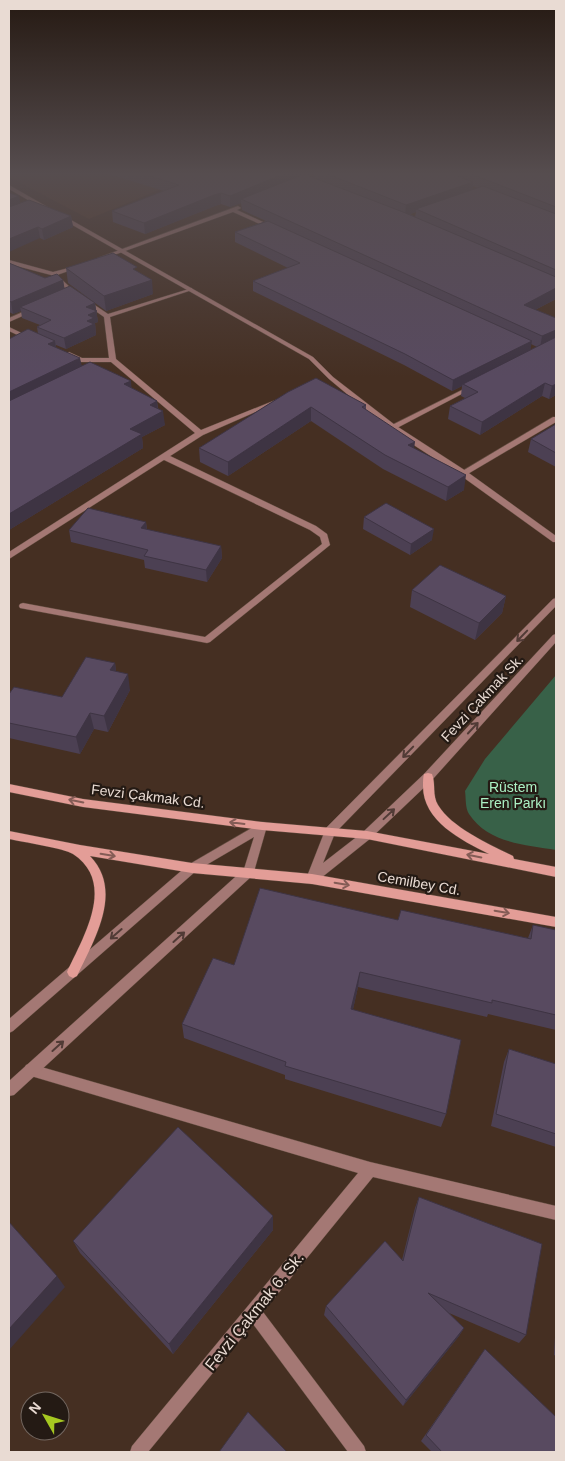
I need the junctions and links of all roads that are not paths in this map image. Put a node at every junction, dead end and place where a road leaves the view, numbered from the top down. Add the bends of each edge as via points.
1 (104, 240) edge
2 (152, 240) edge
3 (123, 251) junction
4 (97, 260) edge
5 (9, 262) edge
6 (88, 262) edge
7 (53, 274) junction
8 (190, 290) junction
9 (72, 292) junction
10 (63, 296) edge
11 (45, 304) edge
12 (107, 316) junction
13 (9, 320) edge
14 (9, 329) edge
15 (38, 342) edge
16 (64, 352) edge
17 (113, 360) junction
18 (95, 369) edge
19 (331, 378) junction
20 (322, 382) edge
21 (478, 383) edge
22 (287, 396) edge
23 (556, 419) edge
24 (392, 427) junction
25 (200, 433) junction
26 (165, 457) junction
27 (463, 473) junction
28 (556, 540) edge
29 (9, 556) edge
30 (556, 601) edge
31 (24, 606) dead end
32 (556, 638) edge
33 (428, 776) junction
34 (9, 788) edge
35 (262, 826) junction
36 (330, 831) junction
37 (9, 835) edge
38 (367, 835) junction
39 (76, 850) junction
40 (518, 864) junction
41 (192, 868) junction
42 (249, 872) junction
43 (556, 872) edge
44 (312, 879) junction
45 (556, 922) edge
46 (73, 972) junction
47 (9, 1027) edge
48 (31, 1070) junction
49 (9, 1090) edge
50 (370, 1169) junction
51 (556, 1213) edge
52 (253, 1312) junction
53 (138, 1452) edge
54 (358, 1452) edge

1 - 3 street
2 - 3 street
3 - 4 street
3 - 8 street
5 - 7 street
6 - 7 street
7 - 9 street
8 - 12 street
8 - 19 street via 310,358
9 - 10 street
9 - 12 street
11 - 13 street
12 - 17 street
14 - 15 street via 26,340
16 - 17 street via 81,360
17 - 18 street
17 - 25 street
19 - 20 street
19 - 24 street
21 - 24 street
22 - 25 street
23 - 27 street
24 - 27 street
25 - 26 street
26 - 29 street
26 - 31 street via 313,528 324,536 326,545 207,640
27 - 28 street
30 -> 36 street
33 -> 32 street, Fevzi Çakmak Sk.
38 -> 33 street, Fevzi Çakmak Sk.
33 - 40 main road via 429,798 442,818
35 -> 34 main road, Fevzi Çakmak Cd. via 83,803
35 - 36 main road, Fevzi Çakmak Cd.
35 - 41 street
35 - 42 street
36 - 38 main road
36 - 44 street
37 - 39 main road
40 -> 38 main road
38 - 44 street, Fevzi Çakmak Sk.
39 -> 41 main road
39 - 46 main road via 96,872 101,890 97,916
40 - 43 main road
41 - 42 main road
41 -> 46 street
42 - 44 main road, Cemilbey Cd.
48 -> 42 street
44 -> 45 main road, Cemilbey Cd.
46 - 47 street
48 - 49 street
48 - 50 street
50 - 51 street
50 - 52 street, Fevzi Çakmak 6. Sk.
52 - 53 street, Fevzi Çakmak 6. Sk.
52 - 54 street

